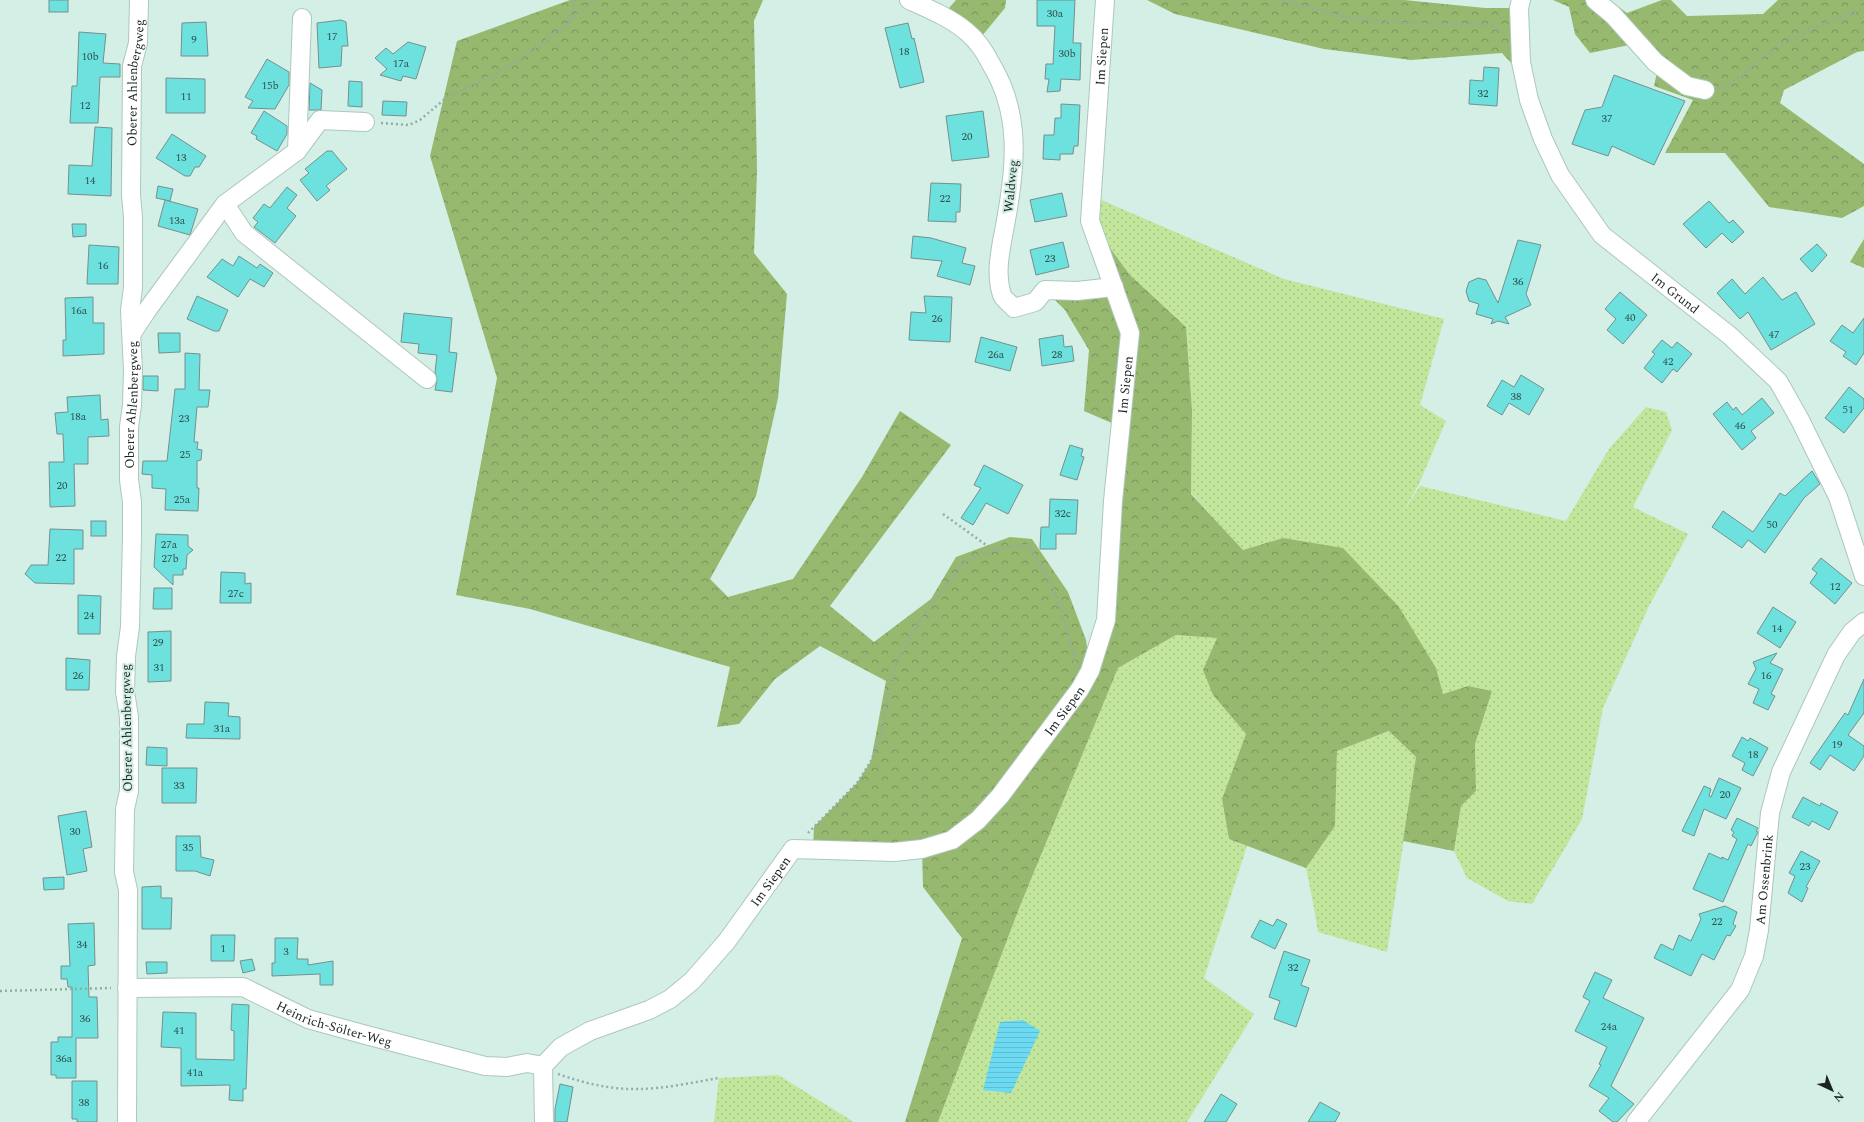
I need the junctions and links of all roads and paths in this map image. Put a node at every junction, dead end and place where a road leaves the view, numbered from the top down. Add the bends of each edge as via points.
1 (139, 0) edge
2 (575, 0) edge
3 (594, 0) edge
4 (909, 0) edge
5 (1105, 0) edge
6 (1278, 0) edge
7 (1521, 0) edge
8 (1595, 0) edge
9 (1864, 9) edge
10 (302, 18) dead end
11 (566, 24) junction
12 (1504, 36) dead end
13 (1705, 90) joint
14 (365, 122) joint
15 (297, 150) junction
16 (225, 204) junction
17 (1114, 286) junction
18 (132, 333) junction
19 (427, 379) dead end
20 (943, 514) dead end
21 (993, 550) junction
22 (1864, 576) edge
23 (1864, 622) edge
24 (1080, 689) junction
25 (793, 849) junction
26 (127, 988) junction
27 (0, 991) edge
28 (543, 1066) junction
29 (719, 1078) dead end
30 (127, 1122) edge
31 (544, 1122) edge
32 (1636, 1122) edge

1 - 18 street, Oberer Ahlenbergweg via 138,44 132,66
2 - 11 path
3 - 11 path
4 - 17 street, Waldweg via 942,16 978,42 1001,80 1009,103 1014,157 1000,254 999,275 1003,296 1014,308 1035,302 1045,290
5 - 17 street, Im Siepen via 1090,221
6 - 12 path via 1344,17 1405,23 1491,24 1502,31
7 - 22 street, Im Grund via 1521,62 1529,100 1560,175 1602,235 1729,335 1778,381 1838,497
8 - 13 street via 1613,15 1655,62 1687,86
9 - 13 path via 1797,35 1741,76 1722,87
10 - 15 street
11 - 14 path via 556,34 496,74 446,98 420,120 399,125
14 - 15 street, Oberer Ahlenbergweg via 320,120
15 - 16 street, Oberer Ahlenbergweg
16 - 18 street, Oberer Ahlenbergweg
16 - 19 street via 244,233
17 - 24 street, Im Siepen via 1130,333 1106,620 1090,671
18 - 26 street, Oberer Ahlenbergweg via 129,480 132,535 130,627 125,692 129,717 129,791 125,809 124,872 128,890
20 - 21 path
21 - 24 path via 1028,545 1042,565 1056,592
21 - 25 path via 963,563 922,617 895,666 880,739 871,761 857,783
23 - 32 street, Am Ossenbrink via 1852,632 1836,655 1781,772 1770,812 1759,930 1754,956 1740,990
24 - 25 street, Im Siepen via 1000,796 978,820 952,840 922,849 894,852
25 - 28 street, Im Siepen via 727,941 692,981 670,999 590,1031 561,1047
26 - 27 path
26 - 28 street, Heinrich-Sölter-Weg via 243,987 308,1019 366,1035 485,1066 507,1067 527,1063
26 - 30 street, Oberer Ahlenbergweg
28 - 29 path via 582,1082 640,1090
28 - 31 street

